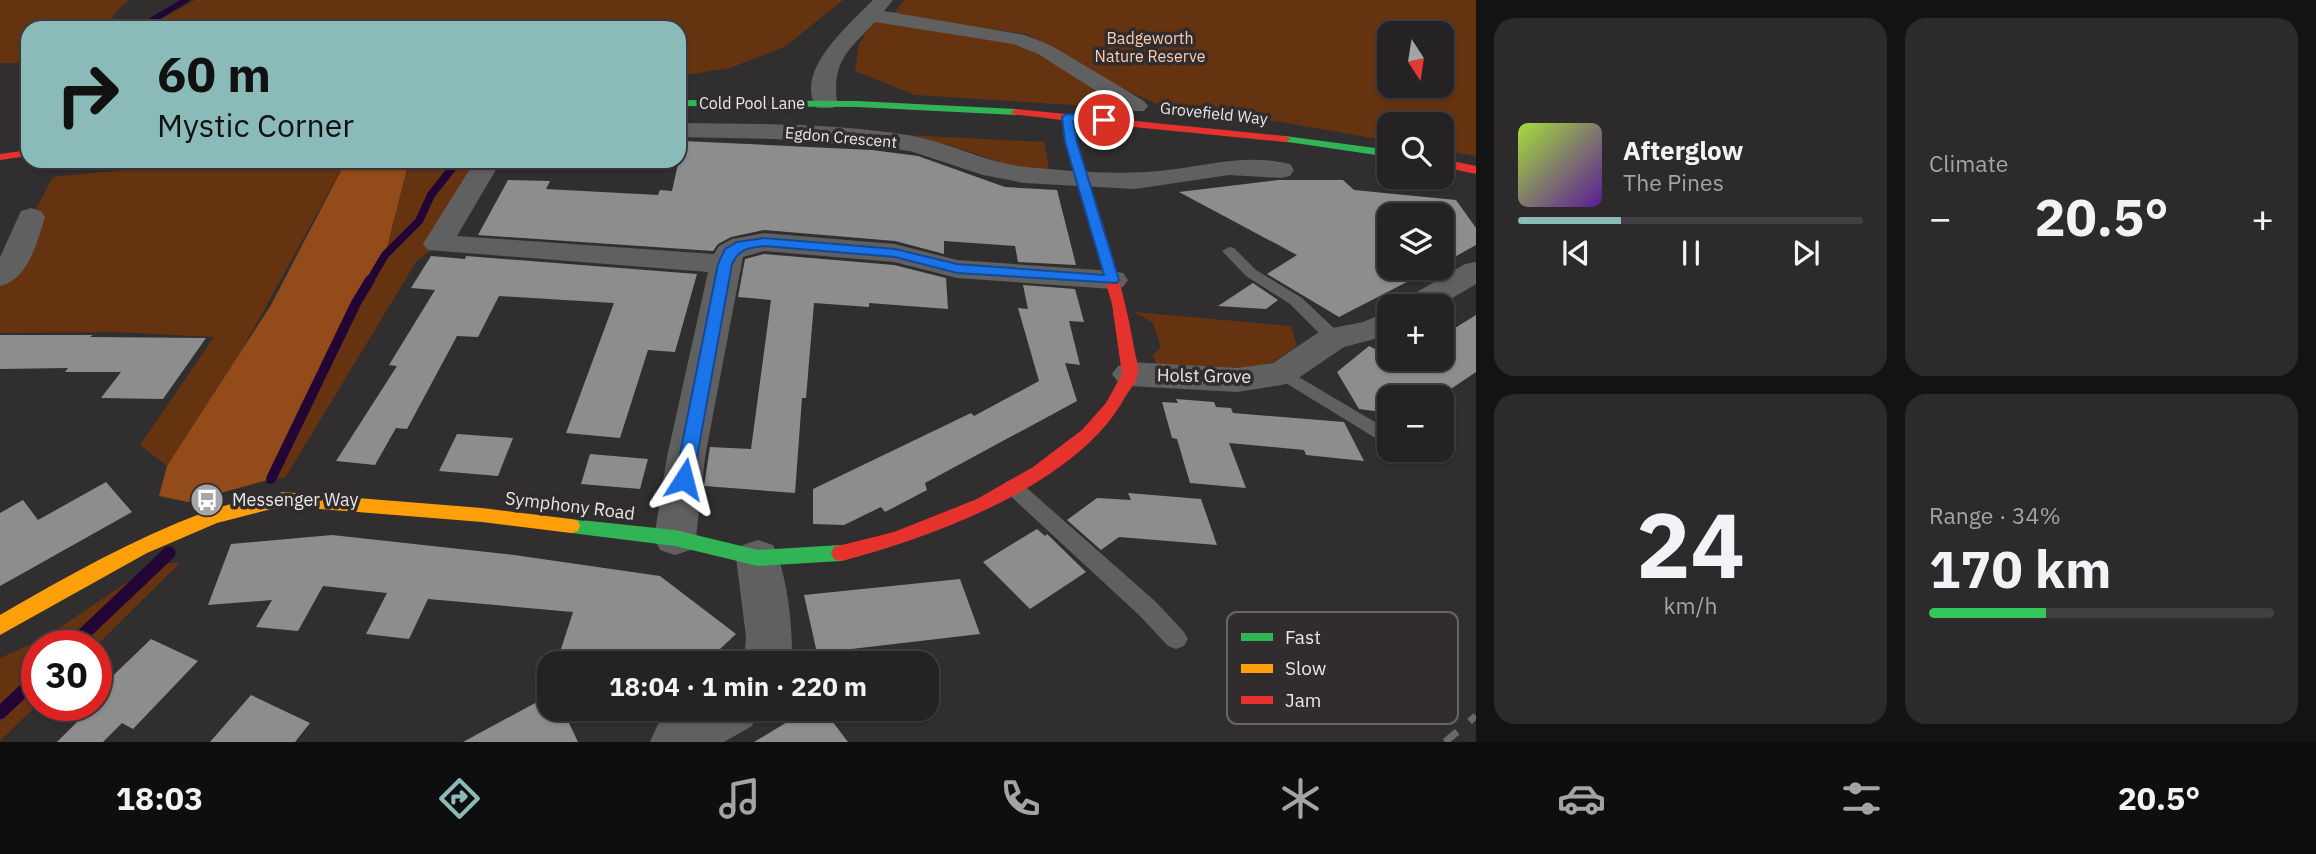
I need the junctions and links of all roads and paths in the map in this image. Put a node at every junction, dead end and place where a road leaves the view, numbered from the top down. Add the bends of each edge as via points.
1 (877, 8) edge
2 (686, 103) edge
3 (825, 103) junction
4 (1136, 106) dead end
5 (1067, 117) junction
6 (686, 130) edge
7 (1377, 152) edge
8 (21, 154) edge
9 (0, 157) edge
10 (1454, 165) edge
11 (484, 168) edge
12 (1281, 170) dead end
13 (1476, 170) edge
14 (1082, 177) junction
15 (31, 217) dead end
16 (1229, 251) dead end
17 (725, 264) junction
18 (1476, 271) edge
19 (0, 277) edge
20 (1112, 280) junction
21 (1437, 294) edge
22 (1377, 328) edge
23 (1334, 338) junction
24 (1282, 373) junction
25 (1130, 374) junction
26 (1377, 432) edge
27 (1013, 487) junction
28 (675, 538) junction
29 (758, 558) junction
30 (0, 626) edge
31 (1176, 639) dead end
32 (768, 651) edge
33 (713, 721) edge
34 (676, 742) edge

1 - 3 street, Cold Pool Lane via 831,57 823,81
1 - 4 street via 1018,39 1045,50
2 - 3 street, Cold Pool Lane
3 - 5 street, Grovefield Way
5 - 7 street, Grovefield Way via 1276,137
5 - 14 street
6 - 14 street, Egdon Crescent via 885,140 914,144 1007,173
8 - 9 street
10 - 13 street
11 - 17 street via 438,244
12 - 14 street, Egdon Crescent via 1229,167 1149,180
14 - 20 street
15 - 19 street via 18,255
16 - 23 lane via 1251,272 1296,301
17 - 20 street via 730,252 742,245 764,242 895,253 957,269
17 - 28 street via 686,457
18 - 21 street
20 - 25 street
22 - 23 street, Holst Grove
23 - 24 street, Holst Grove
24 - 25 street, Holst Grove via 1237,380
24 - 26 lane
25 - 27 street, Symphony Road via 1112,407 1088,434
27 - 29 street, Symphony Road via 939,523 852,552
27 - 31 lane
28 - 29 street, Symphony Road
28 - 30 street, Symphony Road via 482,515 283,499 213,517 140,547
29 - 32 street
33 - 34 street

